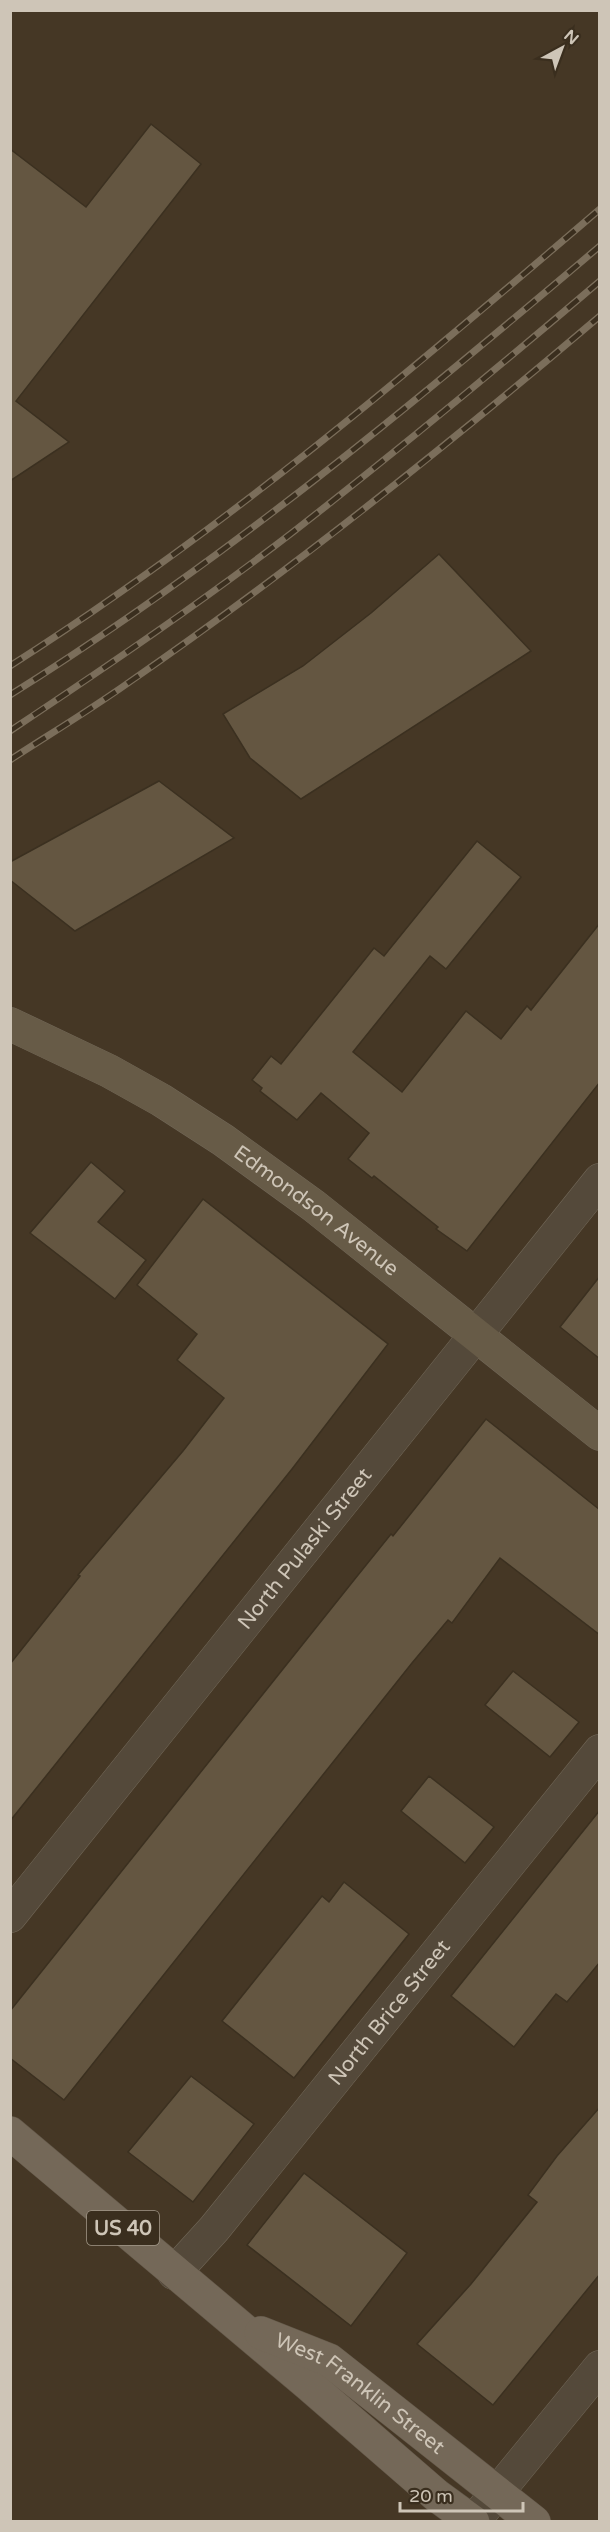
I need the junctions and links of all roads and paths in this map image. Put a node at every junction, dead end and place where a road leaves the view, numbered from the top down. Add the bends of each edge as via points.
1 (10, 1024) edge
2 (600, 1180) edge
3 (476, 1336) junction
4 (600, 1434) edge
5 (600, 1751) edge
6 (10, 1916) edge
7 (10, 2133) edge
8 (174, 2273) junction
9 (235, 2323) junction
10 (600, 2367) edge
11 (498, 2492) junction
12 (473, 2522) edge
13 (534, 2522) edge

1 - 3 main road, Edmondson Avenue via 109,1071 223,1140 314,1206
2 - 3 street, North Pulaski Street
3 - 4 main road, Edmondson Avenue
3 - 6 street, North Pulaski Street
5 - 8 street, North Brice Street
7 - 8 main road, West Franklin Street / US 40
8 - 9 main road, West Franklin Street / US 40
9 - 11 main road, West Franklin Street via 330,2360
9 - 12 main road, West Franklin Street / US 40 via 436,2495
10 - 11 street
11 - 12 street
11 - 13 main road, West Franklin Street

